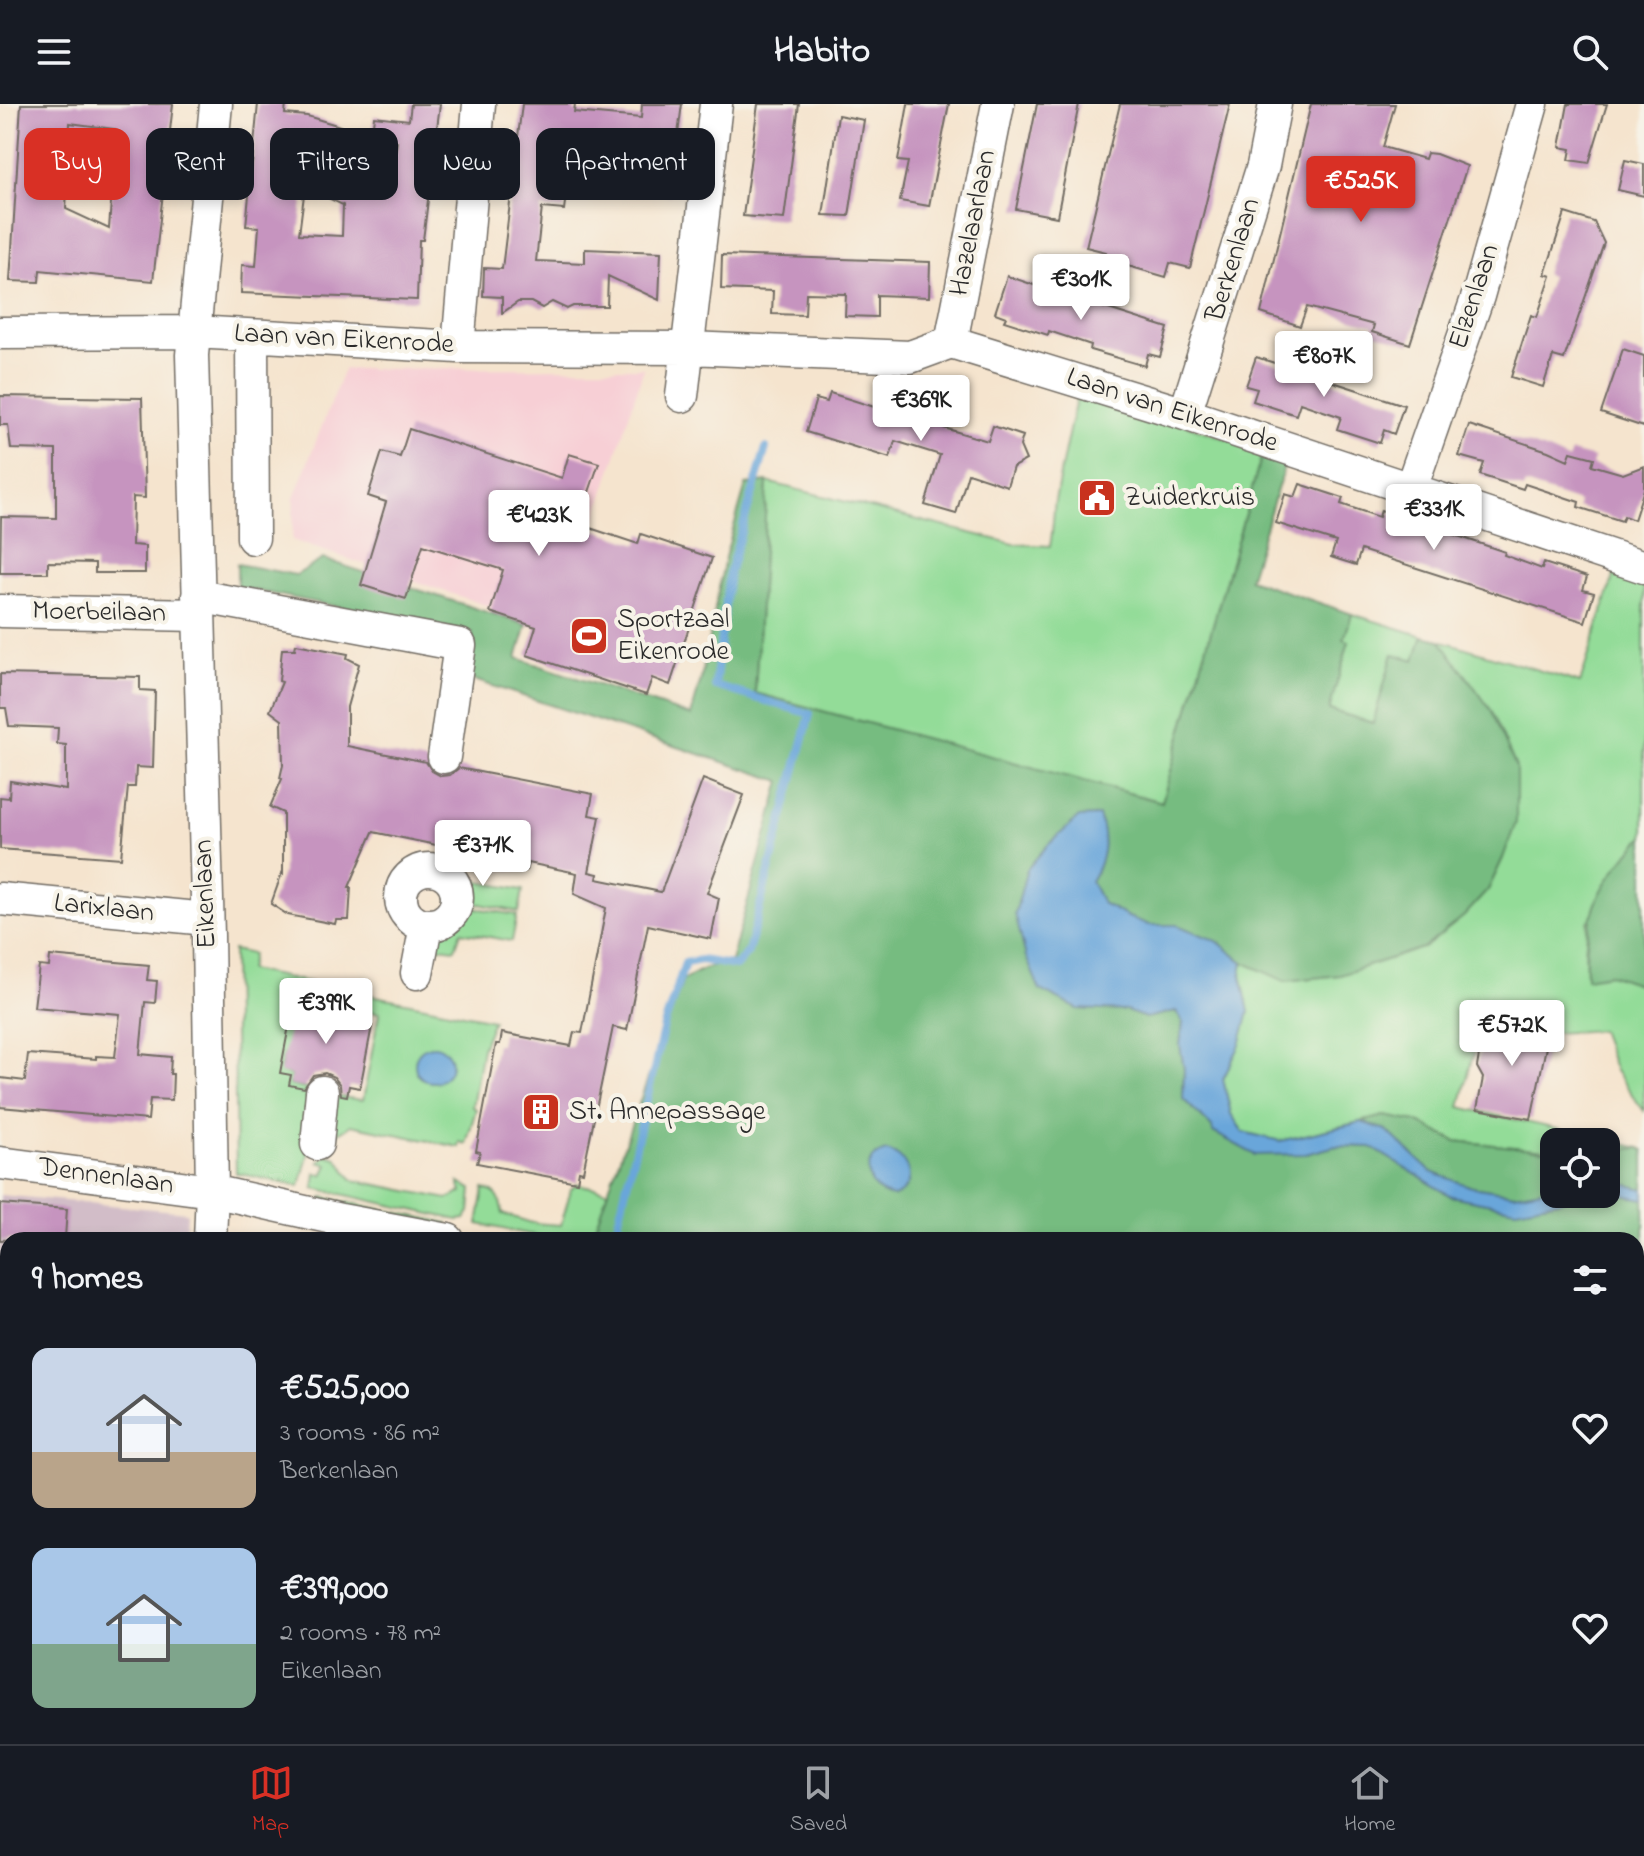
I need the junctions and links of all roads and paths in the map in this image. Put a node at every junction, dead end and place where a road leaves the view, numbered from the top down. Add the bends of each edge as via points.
1 (216, 104) edge
2 (479, 104) edge
3 (716, 104) edge
4 (998, 104) edge
5 (1275, 104) edge
6 (1532, 104) edge
7 (194, 332) junction
8 (0, 333) edge
9 (252, 336) junction
10 (951, 342) junction
11 (458, 347) junction
12 (689, 348) junction
13 (682, 396) dead end
14 (1185, 414) junction
15 (1411, 488) junction
16 (253, 538) dead end
17 (1644, 567) edge
18 (198, 605) junction
19 (0, 611) edge
20 (444, 757) dead end
21 (0, 899) edge
22 (207, 919) junction
23 (426, 925) dead end
24 (417, 973) dead end
25 (322, 1092) dead end
26 (317, 1144) dead end
27 (0, 1163) edge
28 (212, 1191) junction
29 (210, 1232) edge
30 (406, 1232) edge

1 - 7 street, Eikenlaan
2 - 11 street
3 - 12 street
4 - 10 street, Hazelaarlaan
5 - 14 street, Berkenlaan via 1263,166
6 - 15 street, Elzenlaan via 1478,296
7 - 8 street, Laan van Eikenrode
7 - 9 street, Laan van Eikenrode
7 - 18 street, Eikenlaan
9 - 11 street, Laan van Eikenrode
9 - 16 street
10 - 12 street, Laan van Eikenrode via 910,357
10 - 14 street, Laan van Eikenrode
11 - 12 street, Laan van Eikenrode
12 - 13 street
14 - 15 street, Laan van Eikenrode
15 - 17 street, Laan van Eikenrode
18 - 19 street, Moerbeilaan
18 - 20 street via 460,645
18 - 22 street, Eikenlaan
21 - 22 street, Larixlaan
22 - 28 street, Eikenlaan
23 - 24 street
25 - 26 street
27 - 28 street, Dennenlaan
28 - 29 street, Eikenlaan
28 - 30 street, Dennenlaan

